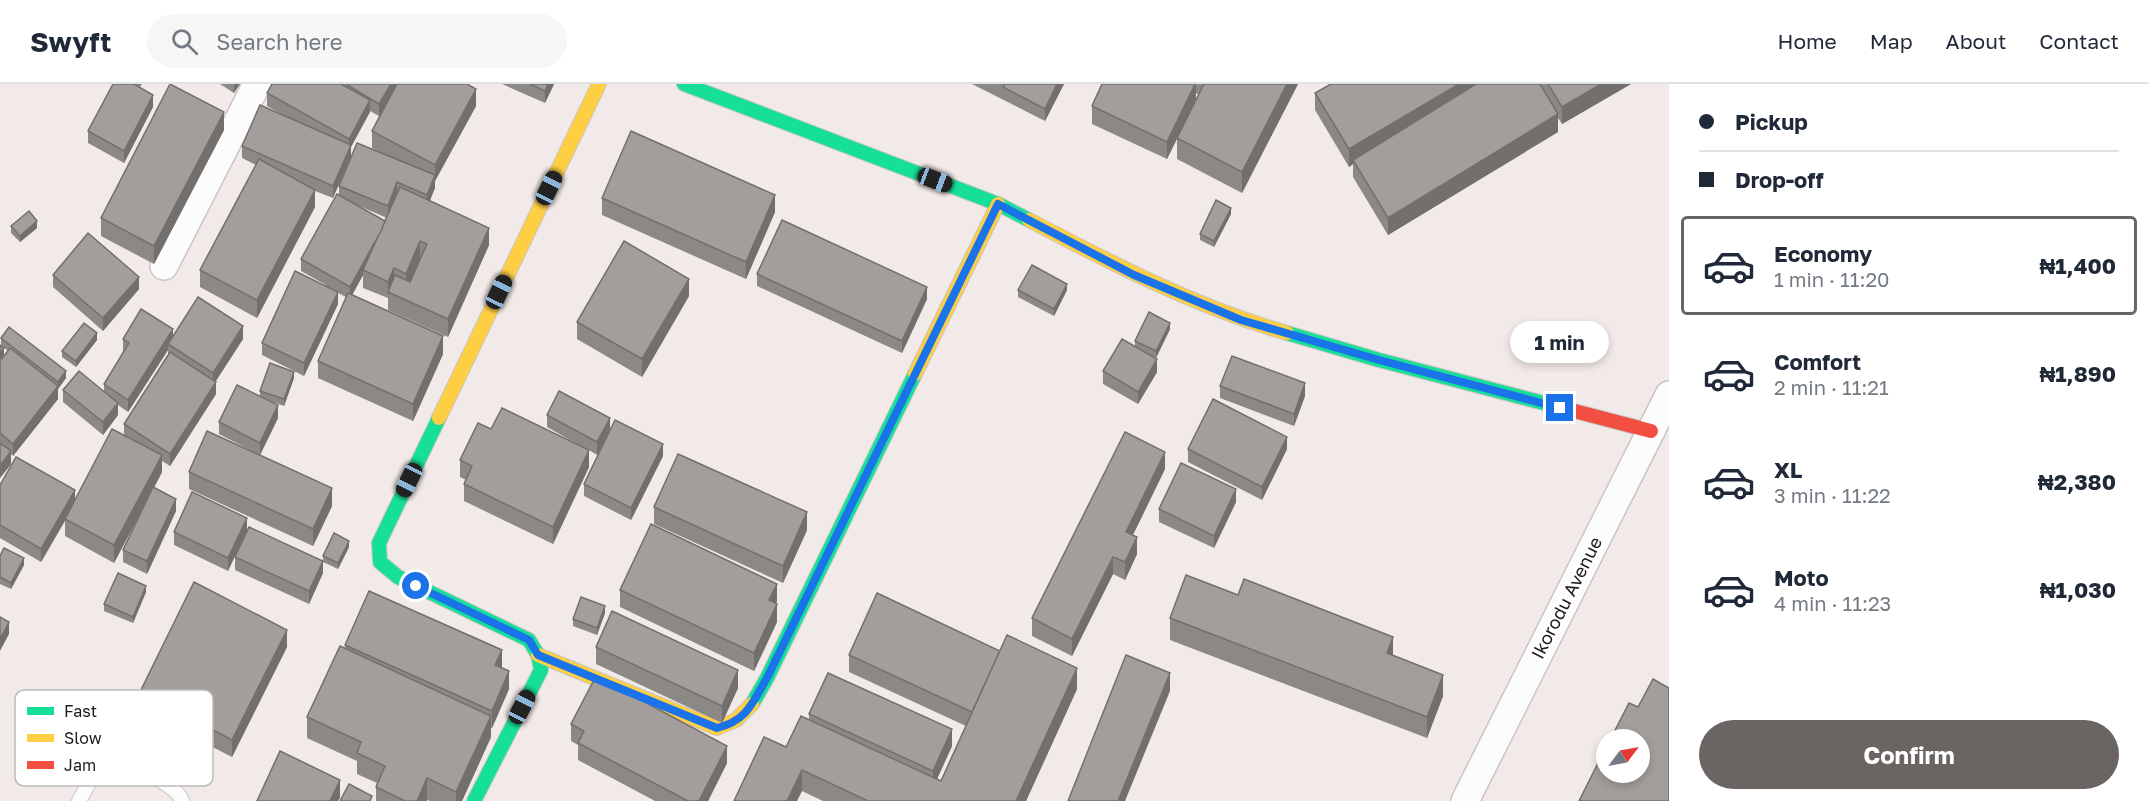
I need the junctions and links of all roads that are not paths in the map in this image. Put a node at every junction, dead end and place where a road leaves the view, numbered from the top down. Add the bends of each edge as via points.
1 (257, 84) edge
2 (599, 84) edge
3 (684, 84) edge
4 (998, 204) junction
5 (164, 266) dead end
6 (1669, 395) edge
7 (1651, 431) junction
8 (538, 655) junction
9 (87, 786) edge
10 (169, 786) edge
11 (79, 801) edge
12 (182, 801) edge
13 (474, 801) edge
14 (1465, 801) edge

1 - 5 street
2 - 8 street via 379,543 381,562 398,577 529,640
3 - 4 street
4 - 7 street via 1134,275 1241,320
4 - 8 street via 767,678 744,715 717,728
6 - 7 street, Ikorodu Avenue
7 - 14 street, Ikorodu Avenue
8 - 13 street via 541,670
9 - 11 lane
10 - 12 lane via 180,794

